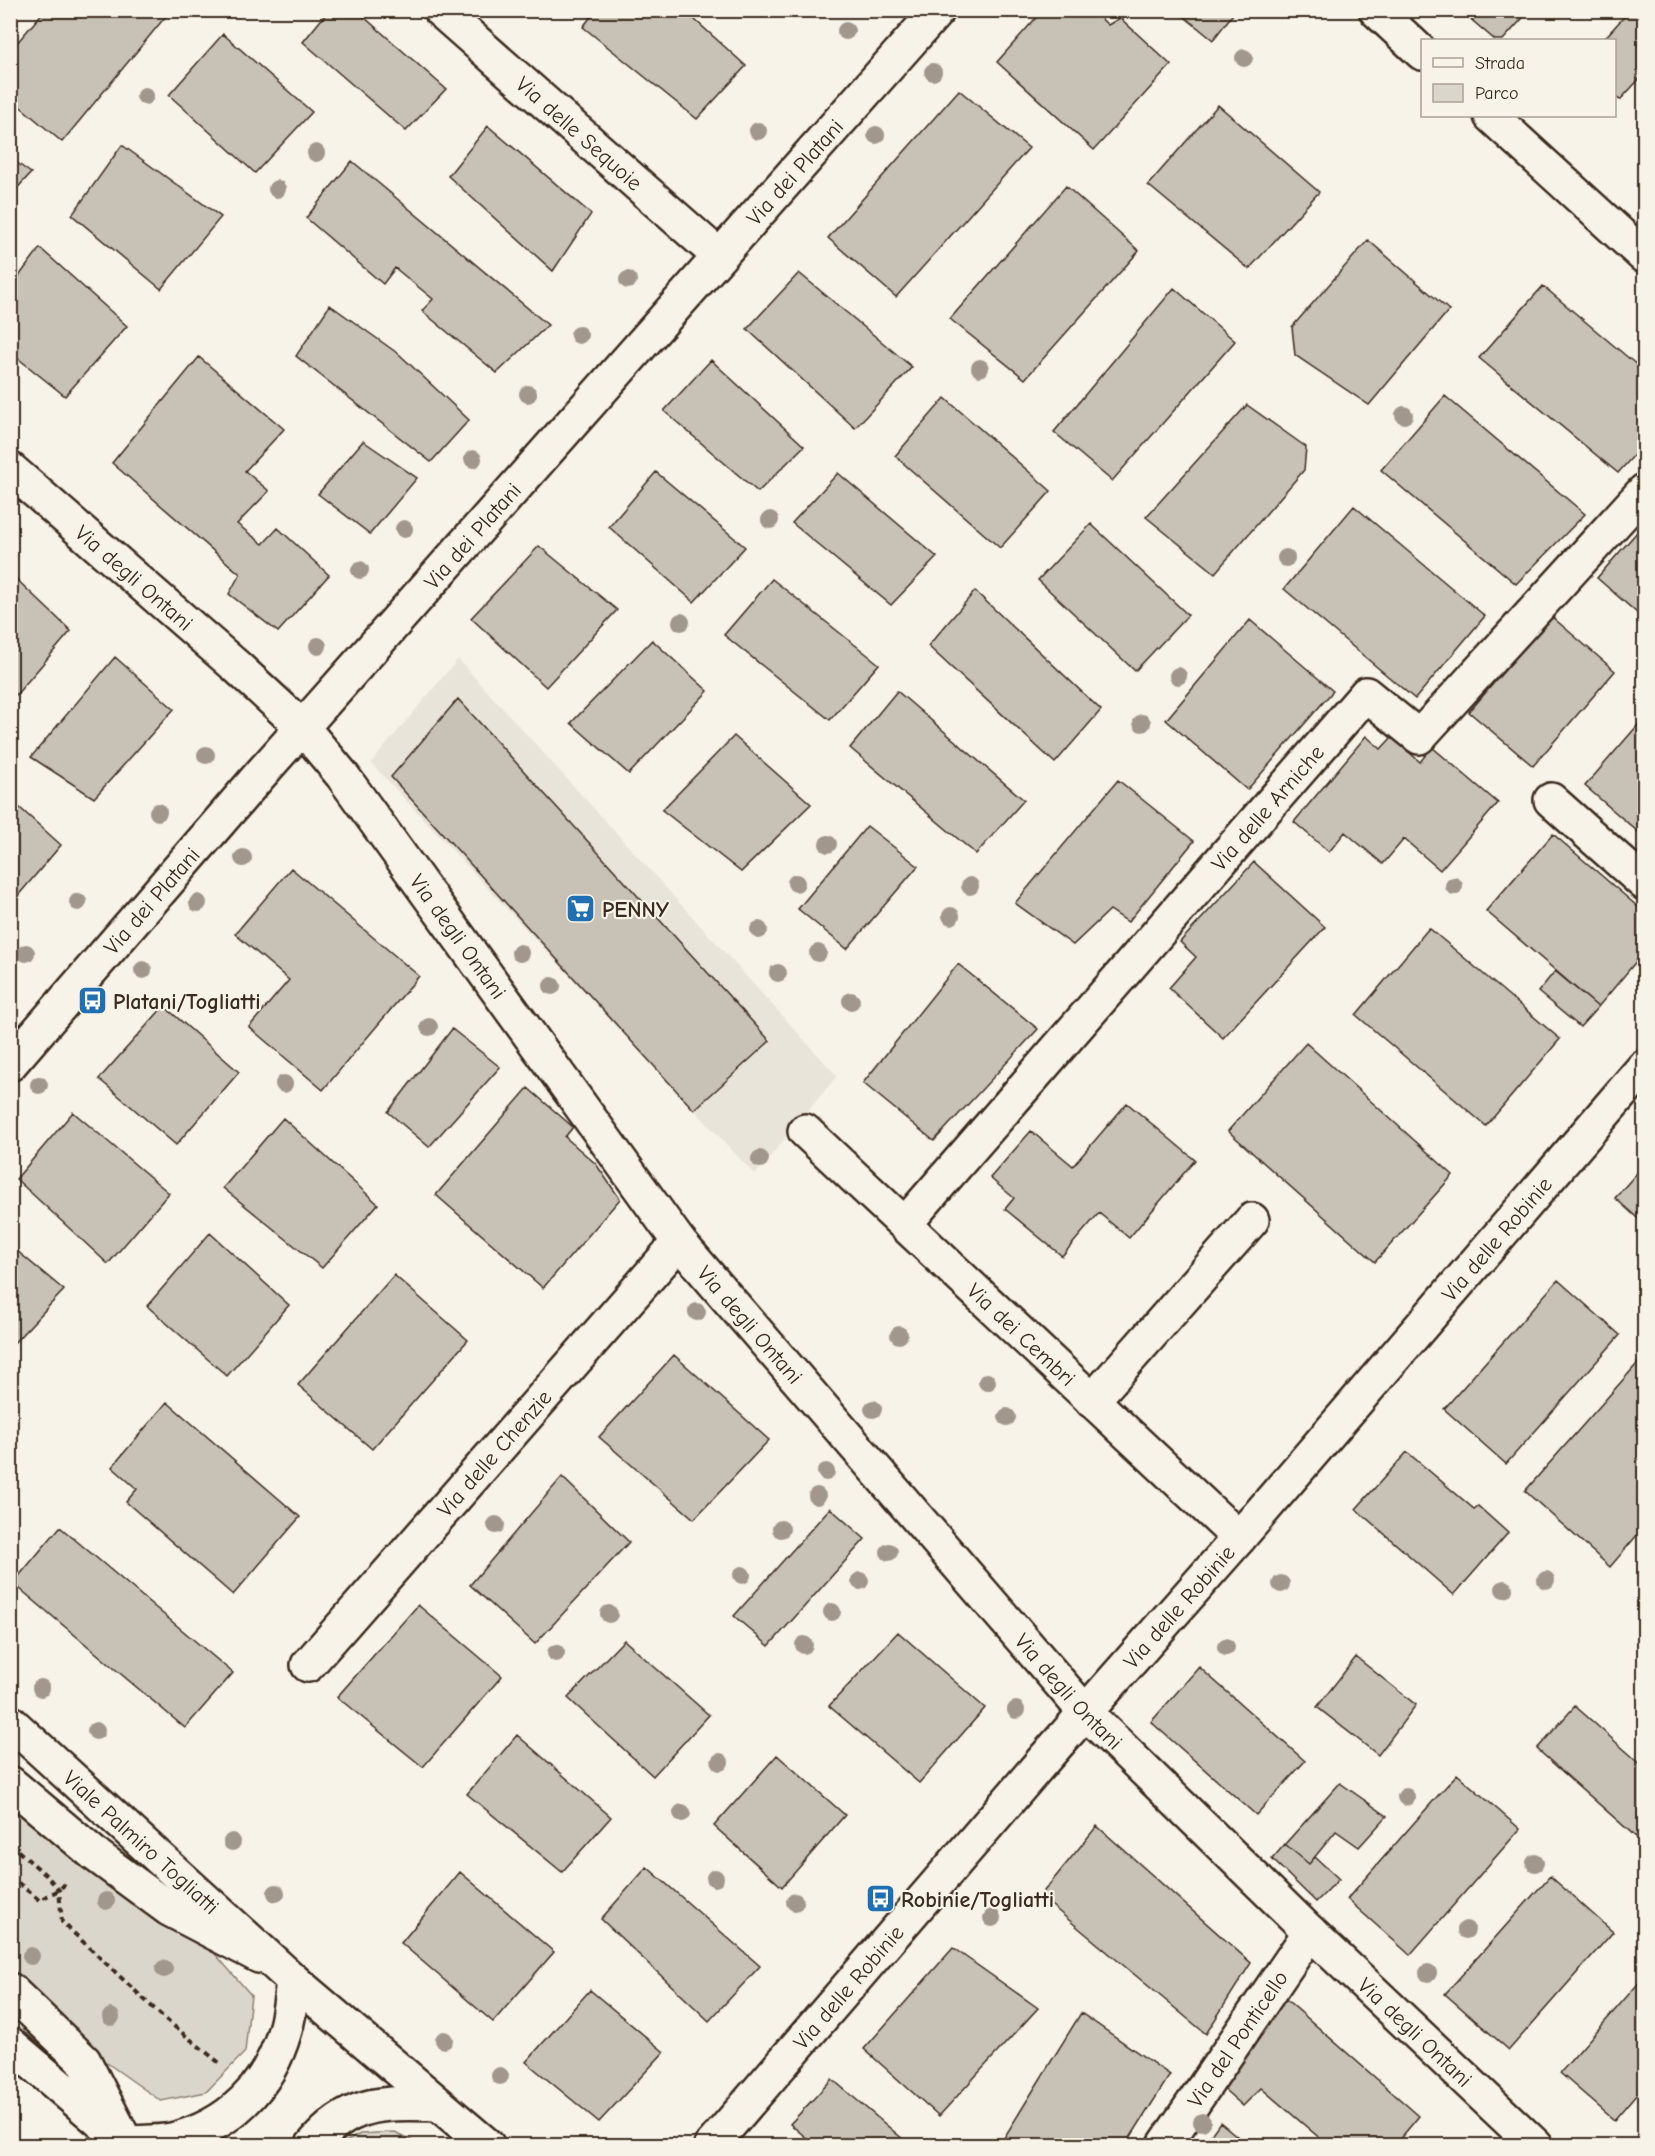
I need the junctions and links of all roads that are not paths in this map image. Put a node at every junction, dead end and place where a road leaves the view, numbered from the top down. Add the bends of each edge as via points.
1 (440, 10) edge
2 (938, 10) edge
3 (1377, 10) edge
4 (1421, 52) edge
5 (1492, 117) edge
6 (719, 256) junction
7 (1644, 256) edge
8 (10, 469) edge
9 (1644, 491) edge
10 (302, 727) junction
11 (1551, 800) dead end
12 (1644, 883) edge
13 (10, 1064) edge
14 (1644, 1067) edge
15 (805, 1131) dead end
16 (1252, 1220) dead end
17 (905, 1224) junction
18 (679, 1242) junction
19 (1092, 1401) junction
20 (1239, 1538) junction
21 (308, 1665) dead end
22 (1085, 1712) junction
23 (10, 1722) edge
24 (10, 1783) edge
25 (1310, 1932) junction
26 (284, 1972) junction
27 (10, 1990) edge
28 (10, 2044) edge
29 (438, 2104) junction
30 (127, 2144) edge
31 (312, 2145) edge
32 (488, 2145) edge
33 (711, 2145) edge
34 (1164, 2145) edge
35 (1536, 2145) edge

1 - 6 street, Via delle Sequoie
2 - 6 street, Via dei Platani
3 - 4 street
5 - 7 street
6 - 10 street, Via dei Platani
8 - 10 street, Via degli Ontani
9 - 17 street, Via delle Arniche via 1419,737 1366,694
10 - 13 street, Via dei Platani
10 - 18 street, Via degli Ontani via 342,775
11 - 12 street
14 - 20 street, Via delle Robinie
15 - 17 street, Via dei Cembri
16 - 19 street
17 - 19 street, Via dei Cembri
18 - 21 street, Via delle Chenzie
18 - 22 street, Via degli Ontani
19 - 20 street, Via dei Cembri
20 - 22 street, Via delle Robinie
22 - 25 street, Via degli Ontani
22 - 33 street, Via delle Robinie
23 - 26 street, Viale Palmiro Togliatti
24 - 26 street, Viale Palmiro Togliatti via 93,1853 169,1909
25 - 34 street, Via del Ponticello
25 - 35 street, Via degli Ontani
26 - 29 street, Viale Palmiro Togliatti
26 - 30 street via 286,2030 269,2070 253,2092 230,2115 203,2129 170,2140
27 - 30 street via 84,2061
28 - 30 street
29 - 31 street via 402,2103 350,2112
29 - 32 street, Viale Palmiro Togliatti

